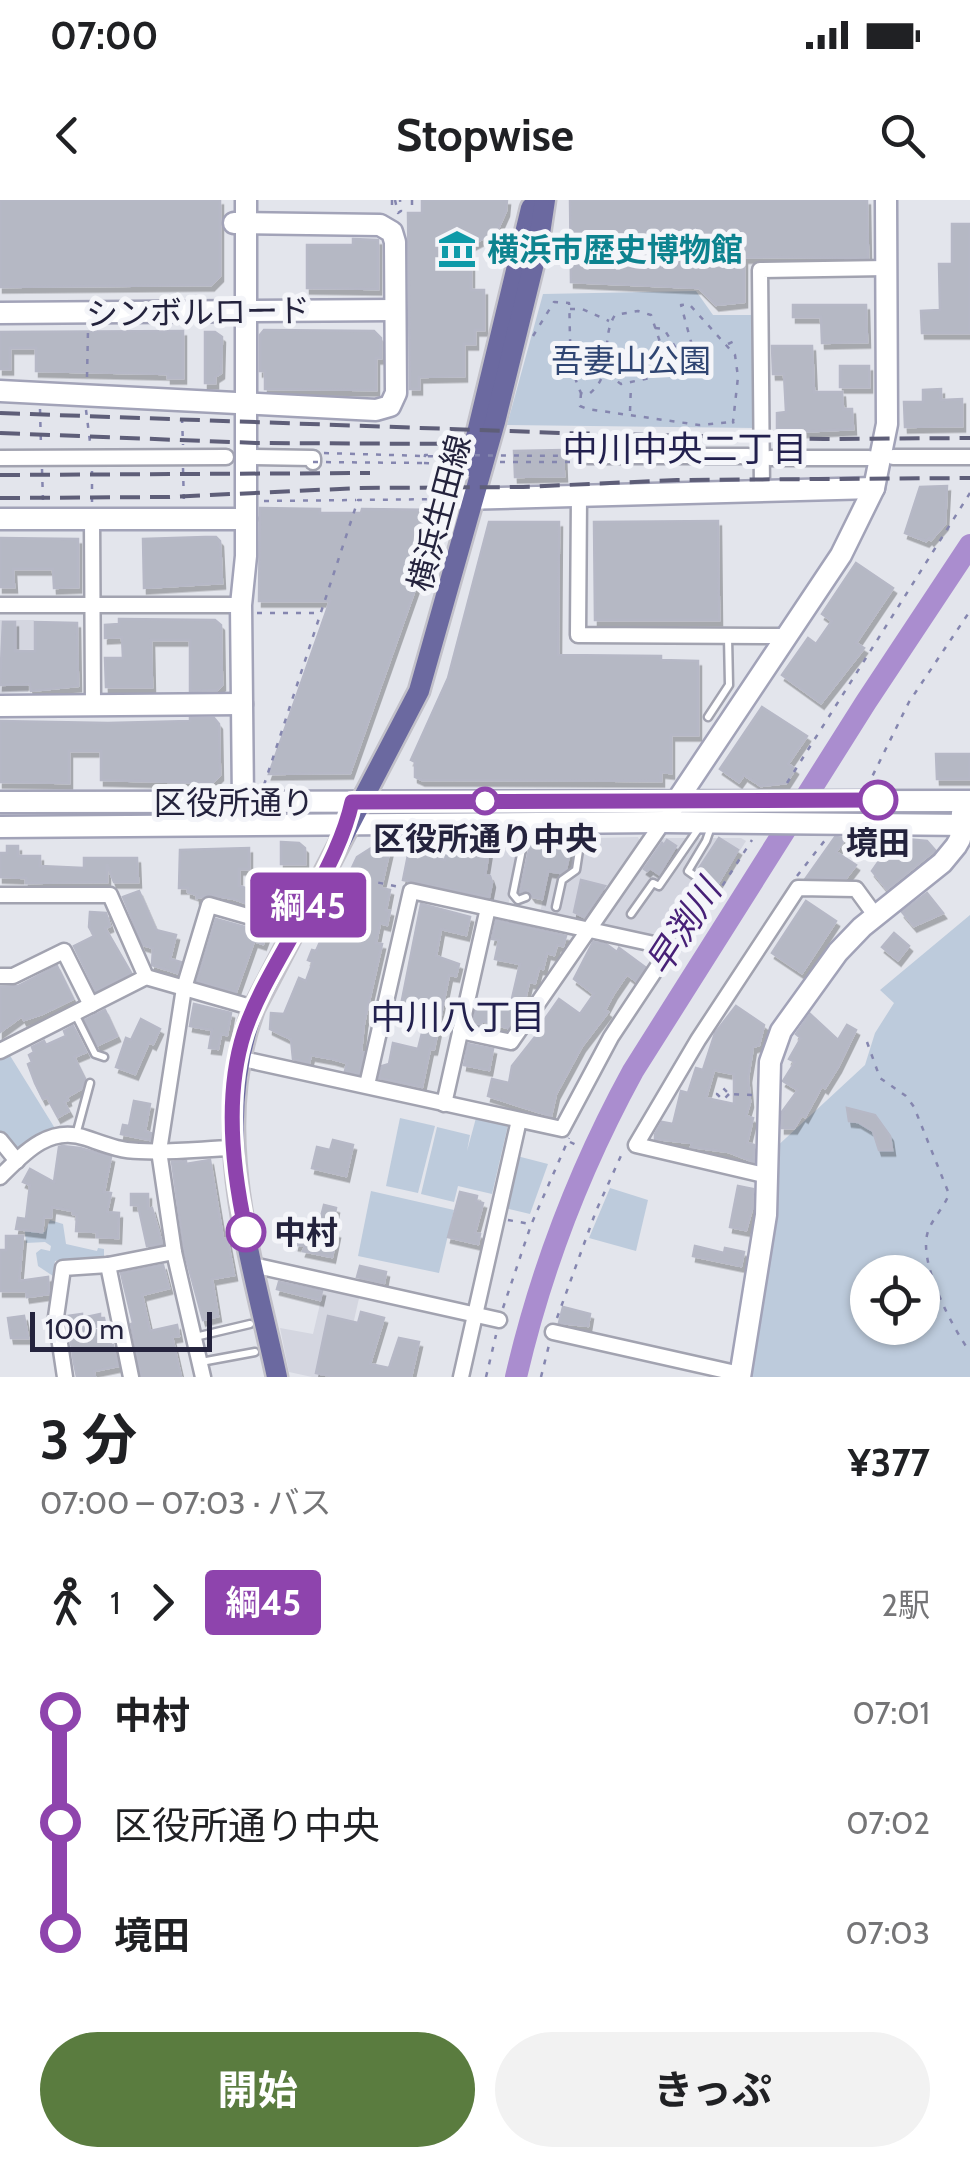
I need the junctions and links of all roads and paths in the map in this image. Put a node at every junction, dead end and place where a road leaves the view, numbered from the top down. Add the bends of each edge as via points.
1 (234, 200) edge
2 (246, 200) edge
3 (396, 200) edge
4 (412, 200) edge
5 (532, 200) edge
6 (545, 200) edge
7 (886, 200) edge
8 (412, 208) dead end
9 (392, 211) dead end
10 (240, 224) junction
11 (886, 268) junction
12 (570, 309) junction
13 (395, 310) junction
14 (240, 312) junction
15 (0, 313) edge
16 (610, 322) junction
17 (88, 324) dead end
18 (654, 328) junction
19 (739, 339) dead end
20 (530, 340) dead end
21 (728, 344) junction
22 (608, 362) junction
23 (87, 384) dead end
24 (632, 384) junction
25 (0, 391) edge
26 (582, 392) junction
27 (241, 402) junction
28 (630, 413) junction
29 (733, 422) junction
30 (590, 456) junction
31 (748, 456) joint
32 (226, 457) dead end
33 (254, 457) dead end
34 (894, 457) dead end
35 (970, 457) edge
36 (0, 458) edge
37 (460, 458) dead end
38 (770, 458) dead end
39 (869, 458) dead end
40 (313, 460) junction
41 (493, 462) dead end
42 (424, 463) junction
43 (458, 464) dead end
44 (874, 488) junction
45 (762, 489) junction
46 (970, 493) edge
47 (579, 496) junction
48 (461, 499) junction
49 (358, 500) junction
50 (244, 513) junction
51 (92, 518) junction
52 (0, 519) edge
53 (0, 605) edge
54 (92, 605) junction
55 (248, 609) junction
56 (970, 611) edge
57 (320, 613) junction
58 (728, 636) junction
59 (787, 636) junction
60 (93, 704) junction
61 (242, 704) junction
62 (0, 706) edge
63 (708, 718) dead end
64 (264, 785) dead end
65 (866, 788) dead end
66 (776, 794) junction
67 (677, 800) junction
68 (966, 801) edge
69 (0, 802) edge
70 (243, 802) junction
71 (358, 802) junction
72 (663, 822) junction
73 (583, 823) junction
74 (708, 823) junction
75 (528, 824) junction
76 (965, 825) edge
77 (346, 826) junction
78 (0, 827) edge
79 (759, 830) junction
80 (326, 872) junction
81 (411, 892) junction
82 (0, 895) edge
83 (526, 897) dead end
84 (556, 907) dead end
85 (488, 908) junction
86 (631, 914) dead end
87 (875, 916) junction
88 (296, 930) junction
89 (590, 931) junction
90 (669, 931) dead end
91 (676, 958) dead end
92 (0, 976) edge
93 (146, 977) junction
94 (184, 988) junction
95 (91, 1005) junction
96 (254, 1008) junction
97 (75, 1013) junction
98 (460, 1031) junction
99 (866, 1042) dead end
100 (0, 1051) edge
101 (104, 1057) dead end
102 (238, 1058) junction
103 (90, 1083) dead end
104 (367, 1085) junction
105 (729, 1094) dead end
106 (768, 1095) junction
107 (444, 1104) junction
108 (519, 1120) junction
109 (575, 1126) dead end
110 (76, 1135) junction
111 (0, 1140) edge
112 (568, 1141) junction
113 (580, 1147) dead end
114 (232, 1148) junction
115 (159, 1151) junction
116 (16, 1161) junction
117 (768, 1176) junction
118 (0, 1177) edge
119 (497, 1217) junction
120 (531, 1225) junction
121 (174, 1252) junction
122 (108, 1265) junction
123 (253, 1266) junction
124 (475, 1314) junction
125 (499, 1320) junction
126 (250, 1324) dead end
127 (553, 1332) dead end
128 (194, 1337) junction
129 (255, 1352) dead end
130 (970, 1352) edge
131 (201, 1370) edge
132 (740, 1375) edge
133 (65, 1377) edge
134 (131, 1377) edge
135 (276, 1377) edge
136 (461, 1377) edge
137 (486, 1377) edge

1 - 10 street
2 - 10 street
3 - 9 path
4 - 8 path
5 - 48 main road, 横浜生田線
6 - 48 main road, 横浜生田線 via 534,262
7 - 11 street
10 - 13 street via 387,227 394,236
10 - 14 street
11 - 44 street via 887,424
11 - 45 street via 760,270 752,298
12 - 16 path
12 - 20 path via 570,303 554,302
12 - 26 path via 568,342
13 - 14 street, シンボルロード
13 - 27 street via 396,392 390,406
14 - 15 street, シンボルロード
14 - 27 street
16 - 18 path via 638,310 650,314
16 - 22 path
17 - 23 path
18 - 21 path via 664,329 688,359 693,349 681,313 689,304
18 - 24 path via 663,370
19 - 21 path
21 - 29 path via 738,377
22 - 24 path via 608,375
22 - 26 path via 598,387
24 - 28 path
25 - 27 street
26 - 28 path via 580,406 587,410
27 - 50 street
28 - 29 path
29 - 31 path
30 - 31 street
30 - 41 path, bridge via 593,462
30 - 42 path, bridge via 425,455
32 - 36 street
33 - 40 street
34 - 35 street
37 - 40 path via 313,452
38 - 39 street
40 - 42 path, bridge
42 - 43 path
44 - 45 street
44 - 59 street via 842,556
45 - 47 street
46 - 66 path
47 - 48 street
47 - 58 street via 578,635
48 - 49 path
48 - 71 main road, 横浜生田線 via 425,675
49 - 50 path
49 - 57 path
50 - 51 street
50 - 55 street
51 - 52 street
51 - 54 street
53 - 54 street
54 - 55 street
54 - 60 street
55 - 57 path
55 - 61 street
56 - 65 path via 909,702
57 - 64 path
58 - 59 street
58 - 63 lane via 729,685
59 - 67 street
60 - 61 street
60 - 62 street
61 - 70 street
66 - 67 street, 区役所通り
66 - 68 street, 区役所通り
67 - 71 street, 区役所通り
67 - 72 street
68 - 76 street
69 - 70 street, 区役所通り
70 - 71 street, 区役所通り
71 - 77 main road, 横浜生田線
72 - 73 street, 区役所通り
72 - 74 street, 区役所通り
72 - 89 street
73 - 75 street, 区役所通り
73 - 84 lane via 576,870 562,880
74 - 79 street, 区役所通り
74 - 86 lane
74 - 90 lane via 706,841 688,871 702,881
75 - 77 street, 区役所通り
75 - 83 lane via 513,894
76 - 79 street, 区役所通り
76 - 87 street via 942,863
77 - 78 street, 区役所通り
77 - 80 main road, 横浜生田線
79 - 91 path
80 - 81 path
80 - 88 main road, 横浜生田線
81 - 85 street
81 - 104 street
82 - 93 street via 110,895
85 - 89 street
85 - 98 street
87 - 106 street via 838,952 781,1031
87 - 117 street via 856,888 798,888 636,1145
88 - 94 street via 209,905
88 - 96 main road, 横浜生田線
89 - 98 street via 511,1042
89 - 108 street via 662,946 666,954 562,1129
92 - 95 street via 64,951
93 - 94 street
93 - 95 street
94 - 96 street
94 - 115 street
95 - 97 street
96 - 102 main road, 横浜生田線
97 - 100 street
97 - 101 lane via 95,1054
98 - 107 street
99 - 130 path via 880,1078 914,1106 950,1194 927,1233 926,1248 954,1330
102 - 104 street
102 - 114 main road, 横浜生田線
103 - 110 lane
104 - 107 street
105 - 106 path
106 - 117 street
107 - 108 street
108 - 119 street
109 - 112 path
110 - 115 street via 118,1149
110 - 116 street via 50,1137
111 - 116 street
112 - 113 path
112 - 120 path
114 - 115 street
114 - 123 main road, 横浜生田線
115 - 121 street
116 - 118 street
117 - 132 street
119 - 120 path
119 - 124 street
120 - 125 path
121 - 122 street
121 - 128 street
122 - 133 street via 63,1268 56,1317
122 - 134 street
123 - 124 street
123 - 135 main road, 横浜生田線
124 - 125 street
124 - 136 street
125 - 137 path
126 - 128 lane
127 - 132 street
128 - 131 street
129 - 131 lane

